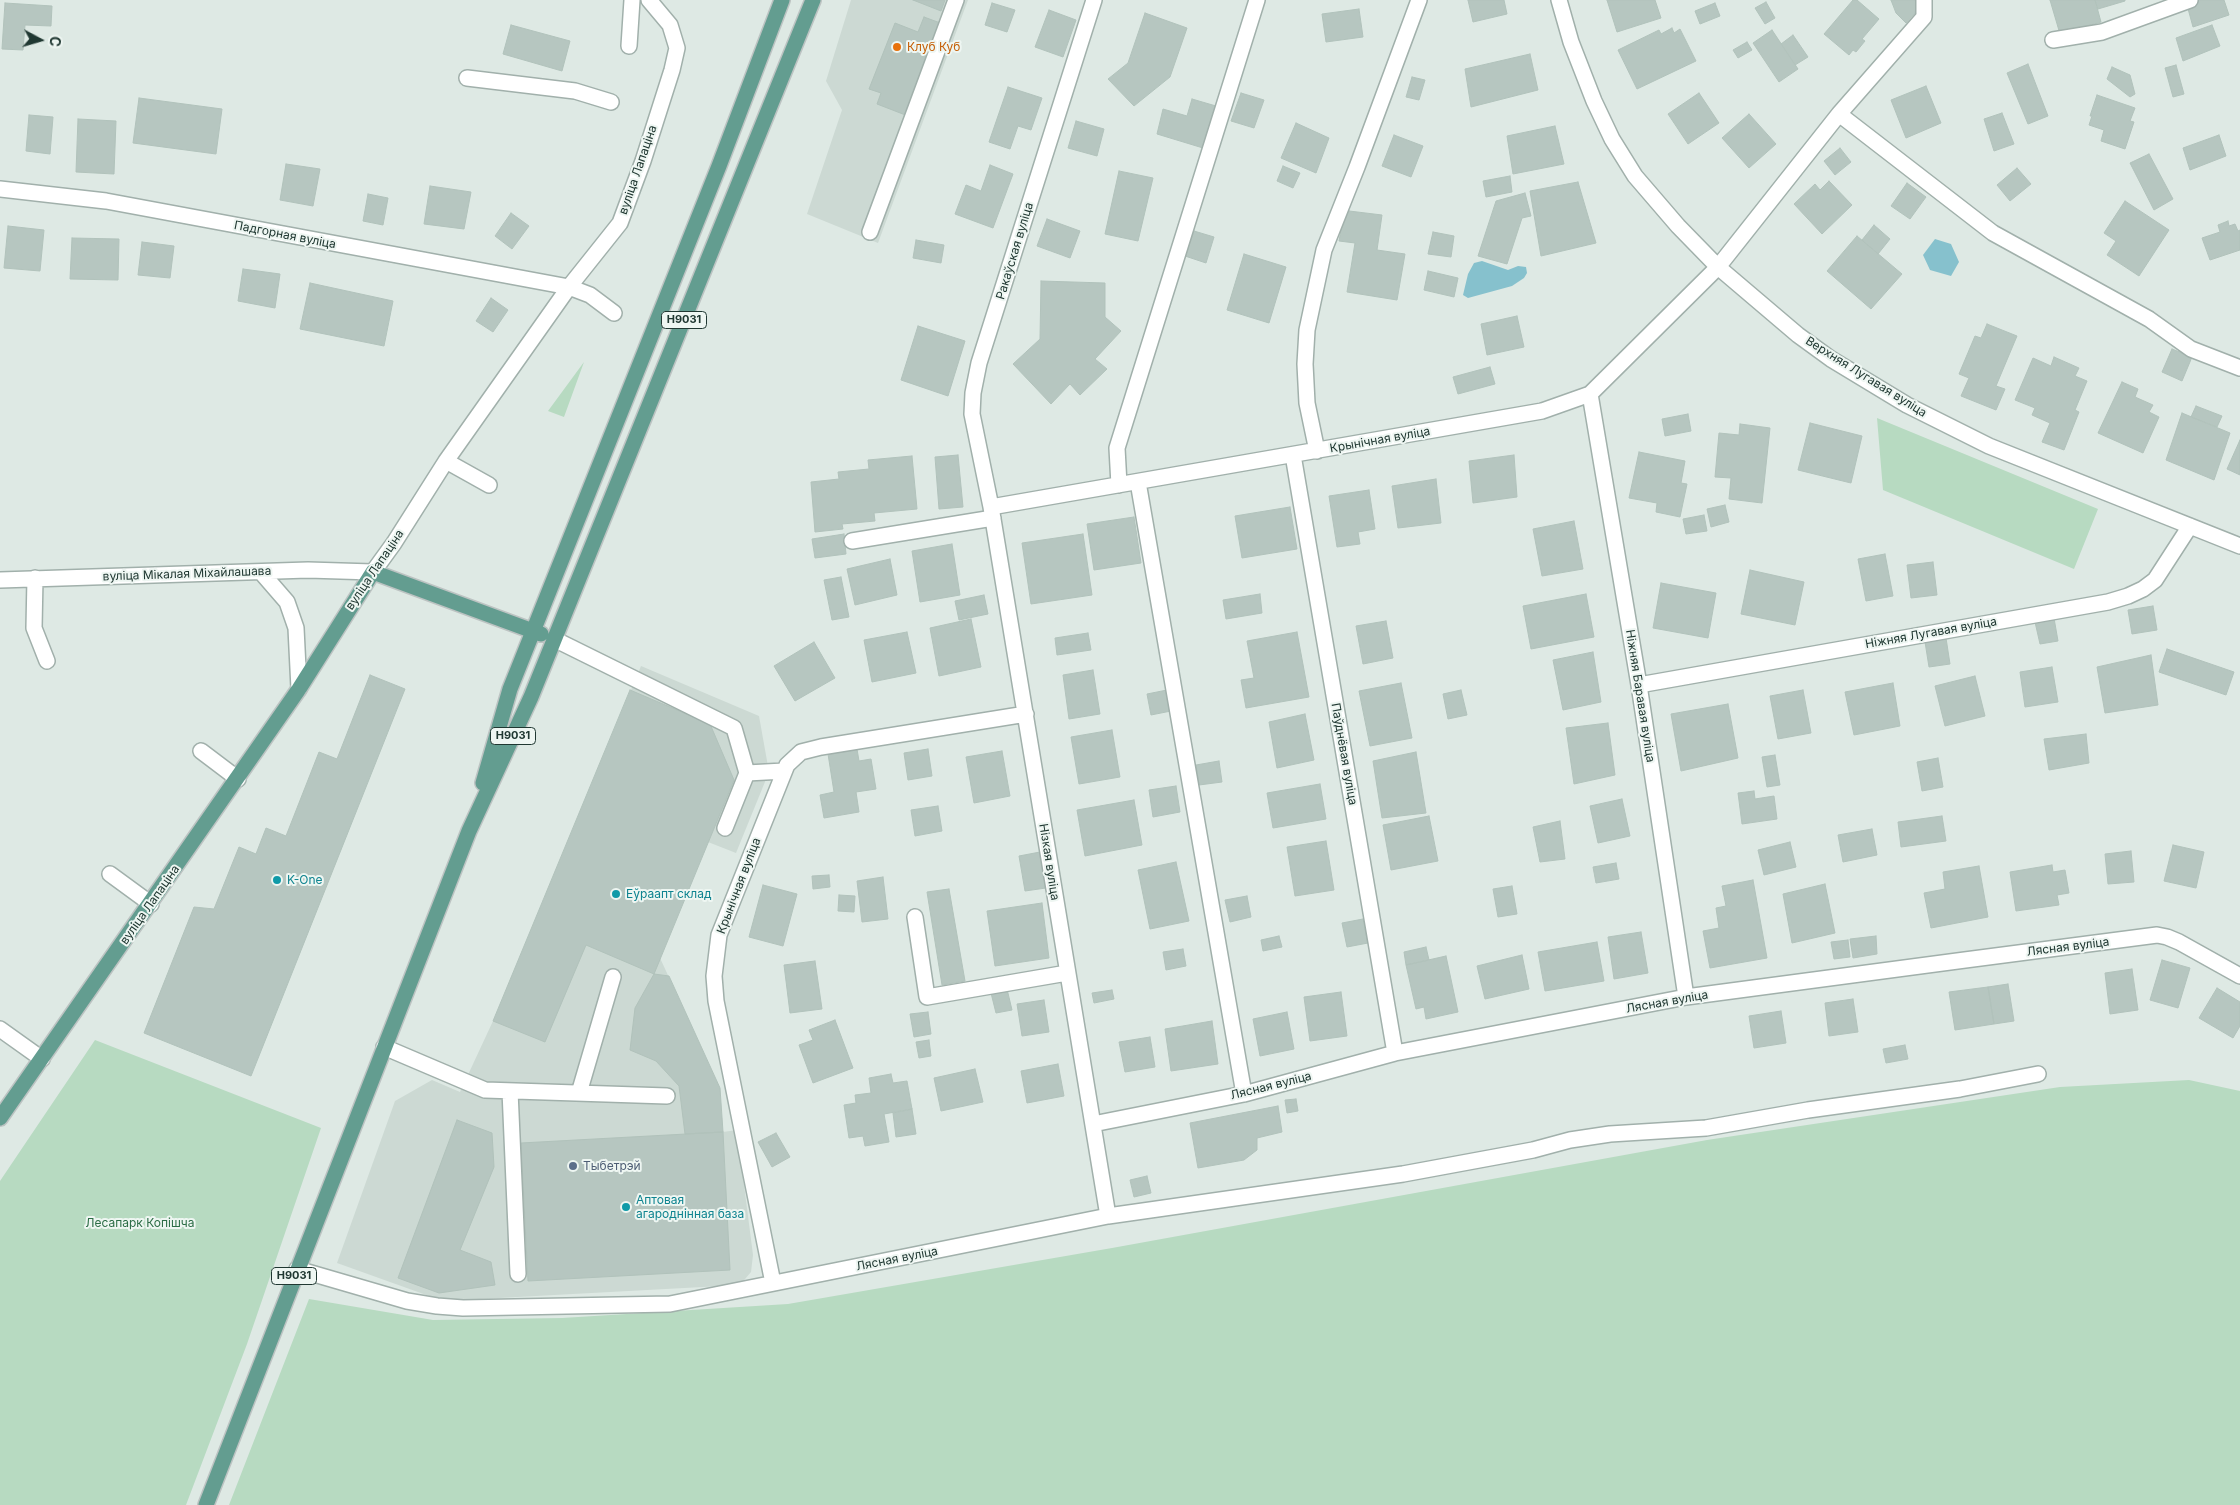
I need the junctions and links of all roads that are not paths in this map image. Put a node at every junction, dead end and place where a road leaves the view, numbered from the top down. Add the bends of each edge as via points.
1 (632, 0) edge
2 (649, 0) edge
3 (782, 0) edge
4 (813, 0) edge
5 (956, 0) edge
6 (1094, 0) edge
7 (1257, 0) edge
8 (1418, 0) edge
9 (1559, 0) edge
10 (1924, 0) edge
11 (2190, 0) edge
12 (2053, 40) dead end
13 (630, 46) dead end
14 (468, 78) dead end
15 (611, 102) dead end
16 (1839, 114) junction
17 (0, 189) edge
18 (870, 232) dead end
19 (1718, 267) junction
20 (569, 287) junction
21 (614, 313) dead end
22 (2240, 368) edge
23 (1590, 394) junction
24 (1317, 451) junction
25 (1294, 455) junction
26 (446, 461) junction
27 (1138, 482) junction
28 (489, 485) dead end
29 (1119, 485) junction
30 (992, 512) junction
31 (2190, 526) junction
32 (852, 541) dead end
33 (2240, 546) edge
34 (261, 572) junction
35 (373, 572) junction
36 (35, 578) junction
37 (0, 580) edge
38 (533, 631) junction
39 (554, 639) junction
40 (47, 662) dead end
41 (1639, 684) junction
42 (299, 689) junction
43 (1026, 714) junction
44 (201, 751) dead end
45 (784, 771) junction
46 (747, 773) junction
47 (238, 779) junction
48 (725, 828) dead end
49 (469, 831) junction
50 (110, 874) dead end
51 (151, 904) junction
52 (915, 917) dead end
53 (1067, 972) junction
54 (2240, 976) edge
55 (613, 977) dead end
56 (1686, 998) junction
57 (0, 1029) edge
58 (384, 1047) junction
59 (1395, 1053) junction
60 (42, 1059) junction
61 (2038, 1074) dead end
62 (510, 1091) junction
63 (579, 1093) junction
64 (1244, 1094) junction
65 (667, 1096) dead end
66 (0, 1118) edge
67 (1092, 1124) junction
68 (1108, 1216) junction
69 (297, 1268) junction
70 (518, 1274) dead end
71 (774, 1283) junction
72 (206, 1505) edge

1 - 13 street
2 - 20 street, вуліца Лапаціна via 670,25 677,48 672,70 620,223
3 - 38 main road, Н9031
4 - 39 main road, Н9031
5 - 18 street
6 - 30 street, Ракаўская вуліца via 982,354 973,393 972,414
7 - 29 street via 1117,448
8 - 24 street via 1324,250 1307,330 1305,364 1307,403
9 - 19 street, Верхняя Лугавая вуліца via 1571,42 1612,139 1635,176
10 - 16 street, Крынічная вуліца via 1924,17
11 - 12 street via 2102,32
14 - 15 street via 575,91
16 - 19 street, Крынічная вуліца
16 - 22 street via 1993,233 2149,319 2191,349
17 - 20 street, Падгорная вуліца via 106,201
19 - 23 street, Крынічная вуліца
19 - 31 street, Верхняя Лугавая вуліца via 1831,359 1933,419 1989,446
20 - 21 street, Падгорная вуліца via 590,295
20 - 26 street, вуліца Лапаціна
23 - 24 street, Крынічная вуліца via 1542,411
23 - 41 street, Ніжняя Баравая вуліца
24 - 25 street, Крынічная вуліца
25 - 27 street, Крынічная вуліца
25 - 59 street, Паўднёвая вуліца
26 - 28 street
26 - 35 street, вуліца Лапаціна
27 - 29 street, Крынічная вуліца
27 - 64 street
29 - 30 street, Крынічная вуліца
30 - 32 street, Крынічная вуліца
30 - 43 street, Нізкая вуліца
31 - 33 street, Верхняя Лугавая вуліца
31 - 41 street, Ніжняя Лугавая вуліца via 2155,580 2143,589 2108,602
34 - 35 street, вуліца Мікалая Міхайлашава
34 - 36 street, вуліца Мікалая Міхайлашава
34 - 42 street via 287,602 296,628
35 - 38 main road
35 - 42 main road, вуліца Лапаціна
36 - 37 street, вуліца Мікалая Міхайлашава
36 - 40 street via 34,628
38 - 39 main road
38 - 49 main road, Н9031 via 510,689
39 - 46 street via 734,728
39 - 49 main road, Н9031
41 - 56 street, Ніжняя Баравая вуліца
42 - 47 main road, вуліца Лапаціна
43 - 45 street, Крынічная вуліца via 801,752
43 - 53 street, Нізкая вуліца
44 - 47 street
45 - 46 street
45 - 71 street, Крынічная вуліца via 719,935 714,976 716,1002
46 - 48 street
47 - 51 main road, вуліца Лапаціна
49 - 58 main road, Н9031
50 - 51 street
51 - 60 main road, вуліца Лапаціна
52 - 53 street via 927,998
53 - 67 street, Нізкая вуліца
54 - 56 street, Лясная вуліца via 2179,942 2157,936
55 - 63 street
56 - 59 street, Лясная вуліца
57 - 60 street
58 - 62 street via 485,1090
58 - 69 main road, Н9031
59 - 64 street, Лясная вуліца
60 - 66 main road, вуліца Лапаціна
61 - 68 street, Лясная вуліца via 1706,1128 1570,1140 1403,1174
62 - 63 street
62 - 70 street
63 - 65 street
64 - 67 street, Лясная вуліца
67 - 68 street, Нізкая вуліца
68 - 71 street, Лясная вуліца
69 - 71 street, Лясная вуліца via 407,1301 464,1308 670,1304
69 - 72 main road, Н9031

